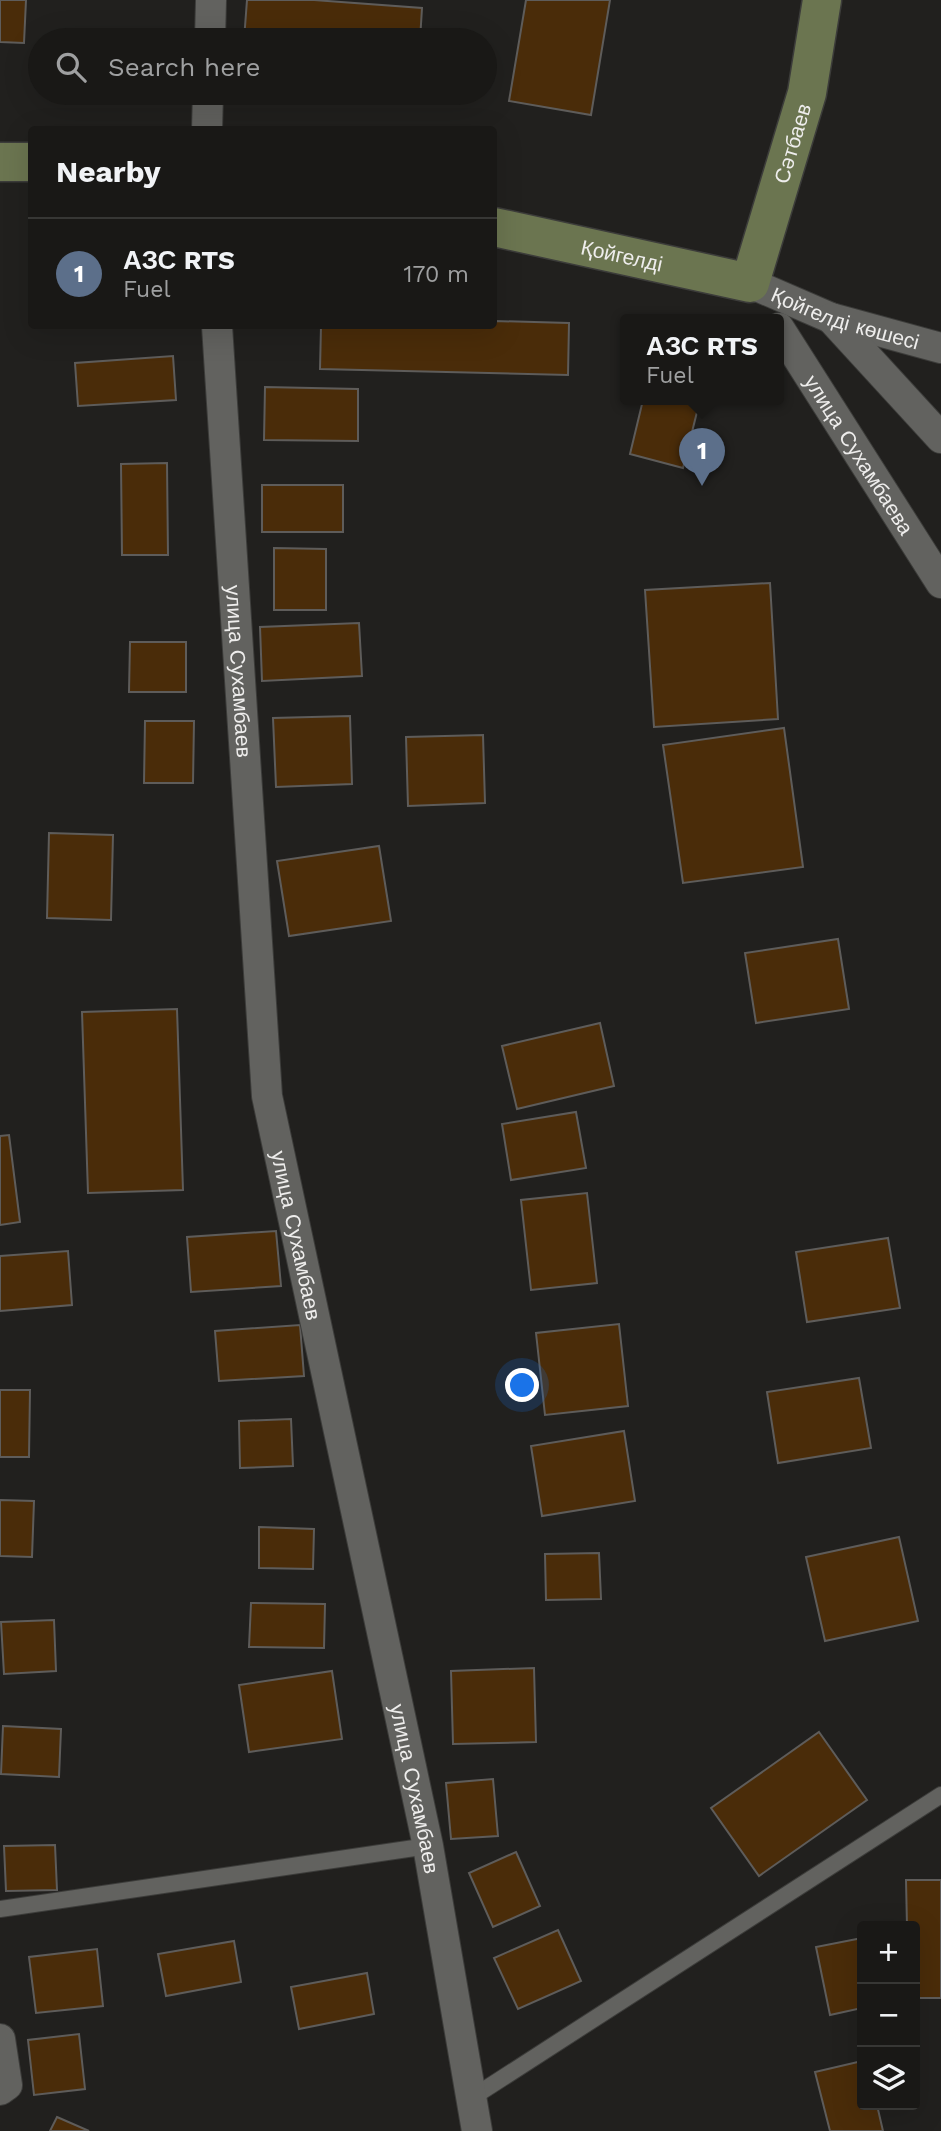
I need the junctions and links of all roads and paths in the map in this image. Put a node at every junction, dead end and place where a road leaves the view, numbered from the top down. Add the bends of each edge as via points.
1 (211, 0) edge
2 (822, 0) edge
3 (210, 28) edge
4 (208, 105) edge
5 (207, 126) edge
6 (0, 162) edge
7 (28, 162) edge
8 (497, 228) edge
9 (750, 284) junction
10 (770, 314) edge
11 (831, 318) junction
12 (217, 329) edge
13 (784, 336) edge
14 (941, 348) edge
15 (941, 438) edge
16 (941, 583) edge
17 (941, 1796) edge
18 (428, 1846) junction
19 (0, 1909) edge
20 (0, 2039) edge
21 (0, 2090) edge
22 (473, 2097) junction
23 (477, 2131) edge

1 - 3 street
2 - 9 street, Сәтбаев via 807,93
4 - 5 street
6 - 7 street
8 - 9 street, Қойгелді
9 - 10 street
9 - 11 street, Қойгелді көшесі
11 - 14 street, Қойгелді көшесі
11 - 15 street
12 - 18 street, улица Сухамбаев via 267,1096
13 - 16 street, улица Сухамбаева
17 - 22 lane
18 - 19 lane
18 - 22 street, улица Сухамбаев
20 - 21 street via 8,2085
22 - 23 street, улица Сухамбаев

